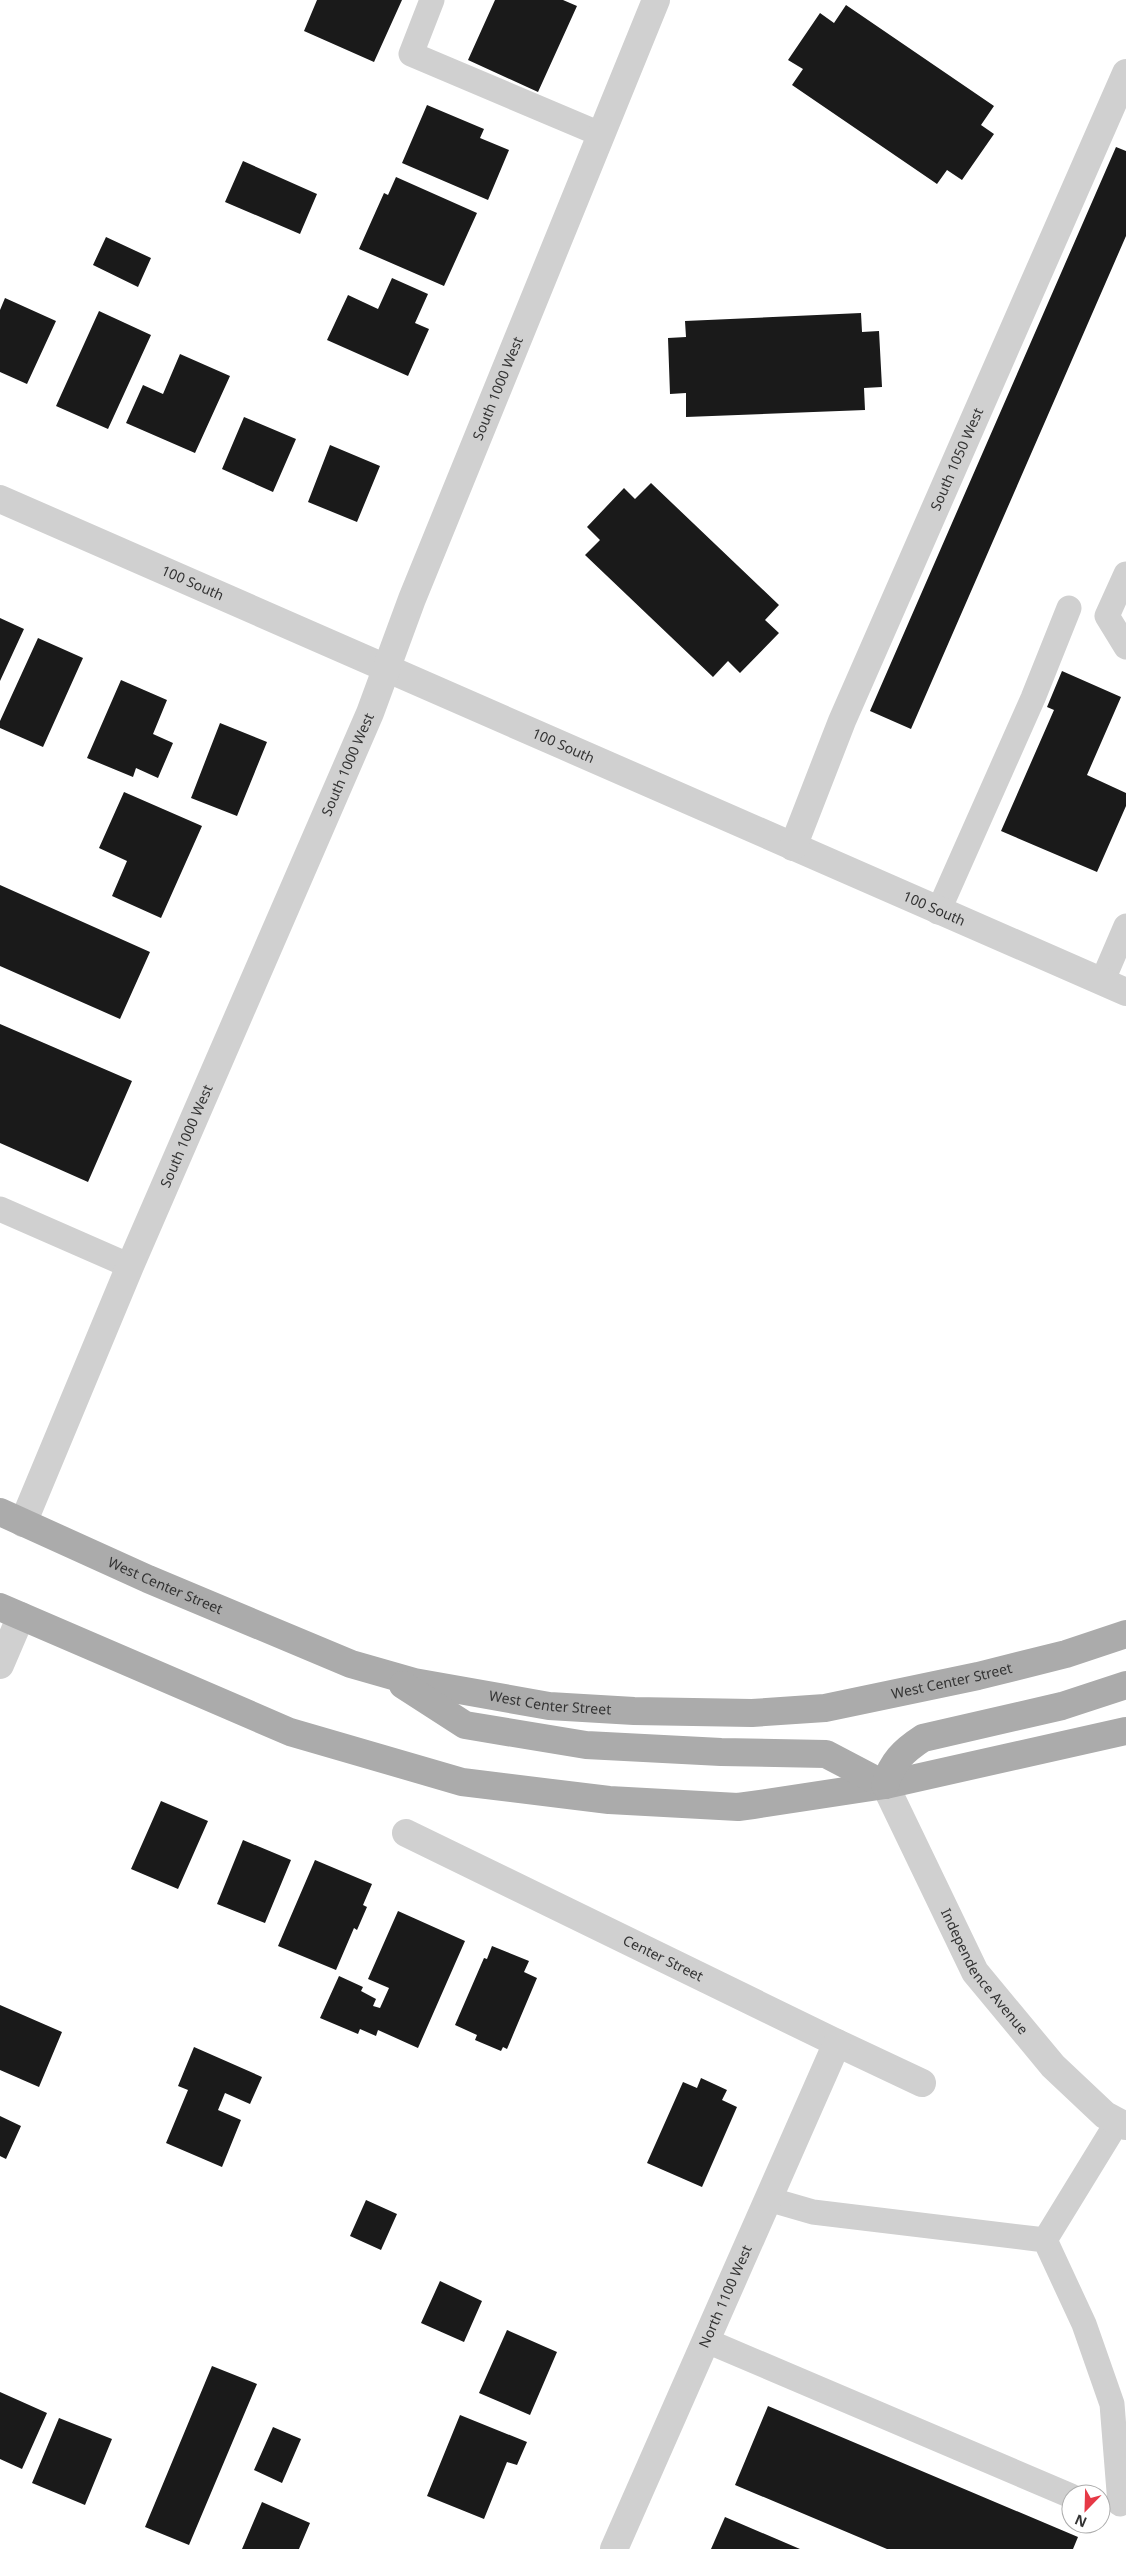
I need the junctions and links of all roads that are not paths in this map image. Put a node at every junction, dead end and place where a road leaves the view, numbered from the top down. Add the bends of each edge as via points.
1 (432, 0) edge
2 (656, 0) edge
3 (1126, 73) edge
4 (600, 134) junction
5 (0, 499) edge
6 (1126, 574) edge
7 (1069, 608) dead end
8 (1126, 646) edge
9 (388, 668) junction
10 (793, 847) junction
11 (938, 912) junction
12 (1126, 926) edge
13 (1114, 987) edge
14 (0, 1209) edge
15 (130, 1266) junction
16 (12, 1518) edge
17 (11, 1611) edge
18 (1126, 1634) edge
19 (0, 1665) edge
20 (385, 1673) junction
21 (1126, 1685) edge
22 (1126, 1731) edge
23 (885, 1785) junction
24 (406, 1833) dead end
25 (837, 2043) junction
26 (922, 2083) dead end
27 (1122, 2124) edge
28 (768, 2199) junction
29 (1045, 2240) junction
30 (707, 2340) junction
31 (1061, 2492) edge
32 (1116, 2503) edge
33 (614, 2549) edge

1 - 4 lane via 411,54
2 - 4 street, South 1000 West
3 - 10 street, South 1050 West via 842,721
4 - 9 street, South 1000 West via 415,590
5 - 9 street, 100 South
6 - 8 lane via 1107,616
7 - 11 lane via 1033,698
9 - 10 street, 100 South
9 - 15 street, South 1000 West
10 - 11 street, 100 South
11 - 13 street, 100 South
12 - 13 lane
14 - 15 lane
15 - 16 street, South 1000 West
16 - 20 main road, West Center Street via 293,1641 351,1664
17 - 19 street
17 - 23 main road via 290,1732 462,1782 609,1800 738,1807
18 - 20 main road, West Center Street via 1066,1654 900,1693 825,1708 752,1713 634,1712 549,1706 414,1682
20 - 23 main road via 465,1725 586,1745 826,1754
21 - 23 main road via 1062,1706 923,1738 903,1751 891,1767
22 - 23 main road
23 - 27 street, Independence Avenue via 974,1972 1053,2066 1105,2115
24 - 25 street, Center Street
25 - 26 street, Center Street
25 - 28 street, North 1100 West
27 - 29 lane
28 - 29 lane via 813,2212
28 - 30 street, North 1100 West
29 - 32 lane via 1084,2324 1112,2404
30 - 31 lane
30 - 33 street, North 1100 West

